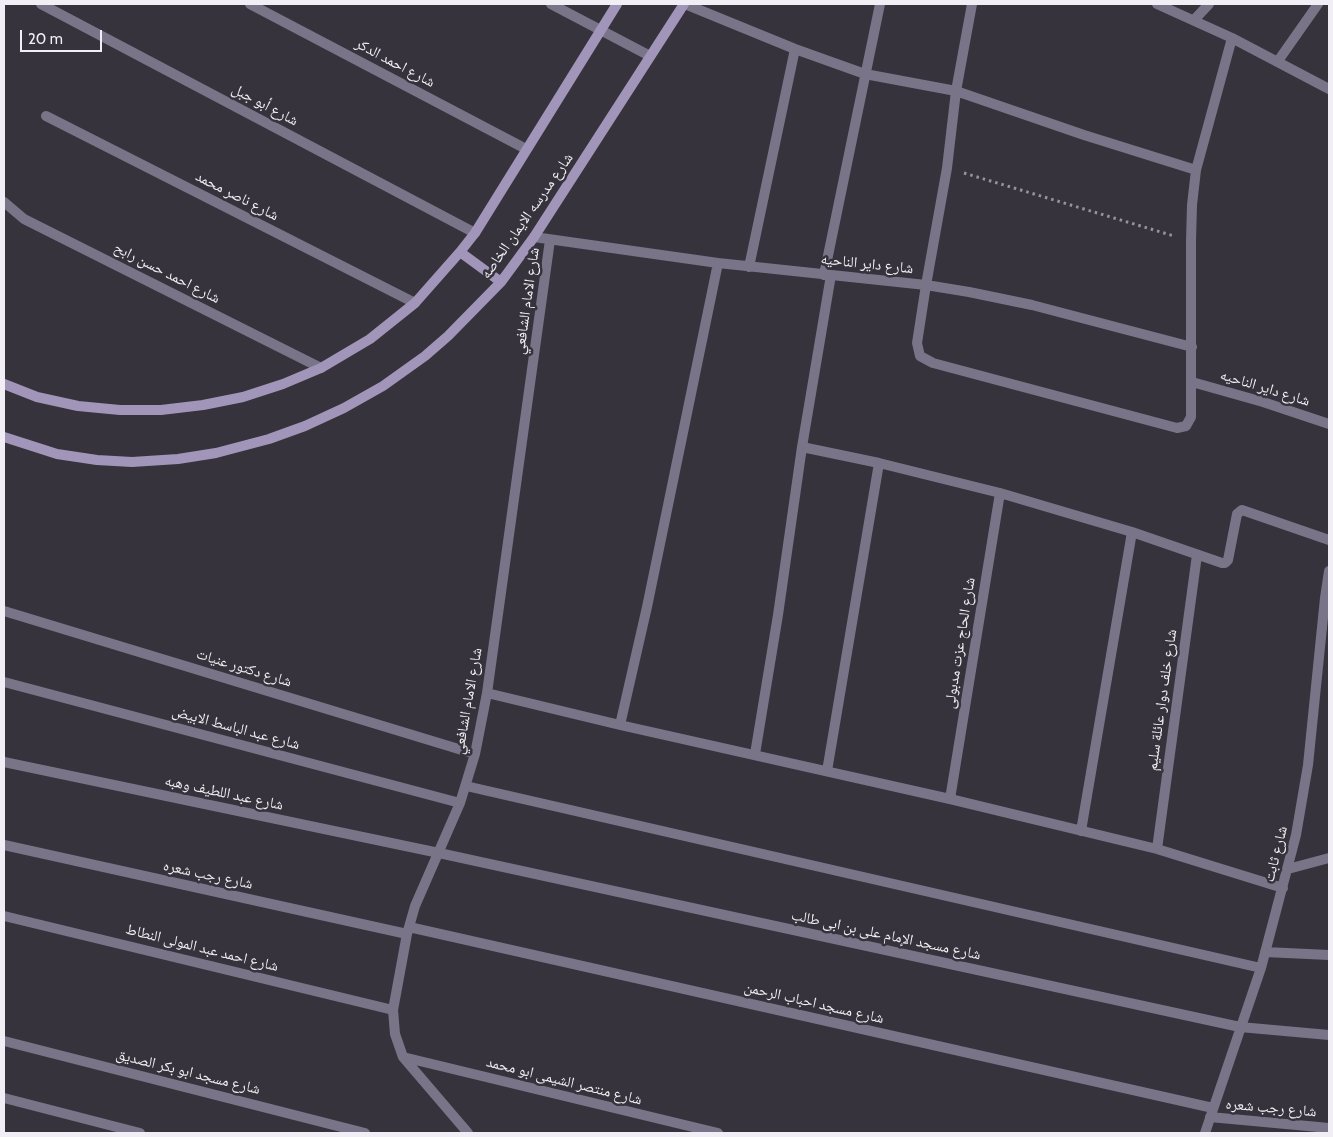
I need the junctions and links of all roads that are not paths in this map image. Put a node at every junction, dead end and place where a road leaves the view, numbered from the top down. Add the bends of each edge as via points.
1 (41, 4) edge
2 (250, 4) edge
3 (551, 4) edge
4 (617, 4) edge
5 (684, 4) edge
6 (880, 4) edge
7 (972, 4) edge
8 (1157, 4) edge
9 (1210, 4) edge
10 (1318, 4) edge
11 (1194, 20) junction
12 (601, 30) junction
13 (1232, 38) junction
14 (795, 49) junction
15 (650, 56) junction
16 (1278, 61) junction
17 (865, 74) junction
18 (1329, 89) edge
19 (956, 91) junction
20 (46, 116) dead end
21 (526, 149) junction
22 (1196, 170) junction
23 (4, 202) edge
24 (475, 233) junction
25 (534, 237) junction
26 (550, 240) junction
27 (460, 252) junction
28 (718, 263) junction
29 (748, 266) junction
30 (828, 275) junction
31 (501, 282) junction
32 (926, 285) junction
33 (415, 303) junction
34 (1192, 347) junction
35 (321, 368) junction
36 (1192, 382) junction
37 (4, 384) edge
38 (1329, 424) edge
39 (4, 437) edge
40 (802, 448) junction
41 (879, 463) junction
42 (1000, 493) junction
43 (1132, 532) junction
44 (1329, 540) edge
45 (1197, 555) junction
46 (1329, 571) edge
47 (4, 611) edge
48 (4, 682) edge
49 (487, 693) junction
50 (620, 725) junction
51 (475, 754) junction
52 (755, 754) junction
53 (4, 762) edge
54 (827, 771) junction
55 (466, 786) junction
56 (950, 799) junction
57 (460, 803) junction
58 (1081, 831) junction
59 (4, 845) edge
60 (1157, 849) junction
61 (439, 853) junction
62 (1329, 858) edge
63 (1288, 869) junction
64 (1283, 888) junction
65 (4, 916) edge
66 (408, 931) junction
67 (1266, 952) junction
68 (1329, 955) edge
69 (1261, 968) junction
70 (393, 1010) junction
71 (1240, 1027) junction
72 (1329, 1035) edge
73 (4, 1041) edge
74 (403, 1057) junction
75 (4, 1098) edge
76 (1211, 1113) junction
77 (1329, 1128) edge
78 (140, 1133) edge
79 (365, 1133) edge
80 (468, 1133) edge
81 (718, 1133) edge
82 (1205, 1133) edge

1 - 24 street, شارع أبو جبل
2 - 21 street, شارع احمد الدكر
3 - 12 street
4 - 12 street
5 - 14 street
5 - 15 street, شارع مدرسه الايمان الخاصه
6 - 17 street
7 - 19 street
8 - 11 street
9 - 11 street
10 - 16 street
11 - 13 street
12 - 15 street
12 - 21 street
13 - 16 street
13 - 22 street
14 - 17 street
14 - 29 street
15 - 25 street, شارع مدرسه الايمان الخاصه
16 - 18 street
17 - 19 street
17 - 30 street
19 - 22 street
19 - 32 street via 947,168
20 - 33 street, شارع ناصر محمد
21 - 24 street
22 - 34 street via 1191,241
23 - 35 street, شارع احمد حسن رابح via 24,219
24 - 27 street
25 - 26 street, شارع داير الناحيه
25 - 31 street, شارع مدرسه الايمان الخاصه
26 - 28 street, شارع داير الناحيه
26 - 49 street, شارع الامام الشافعي
27 - 31 street
27 - 33 street
28 - 29 street, شارع داير الناحيه
28 - 50 street
29 - 30 street, شارع داير الناحيه
30 - 32 street, شارع داير الناحيه
30 - 40 street
31 - 39 street, شارع مدرسه الايمان الخاصه via 431,351 383,386 312,422 269,439 216,454 132,462 57,454
32 - 34 street, شارع داير الناحيه via 1032,305
32 - 36 street via 917,343 920,356 932,363 1176,428 1186,426 1191,417
33 - 35 street via 370,339
34 - 36 street
35 - 37 street via 243,397 161,410 78,406 37,397
36 - 38 street, شارع داير الناحيه
40 - 41 street
40 - 52 street
41 - 42 street
41 - 54 street
42 - 43 street
42 - 56 street, شارع الحاج عزت مدبولى
43 - 45 street
43 - 58 street
44 - 45 street via 1242,510 1236,514 1227,561 1222,563
45 - 60 street, شارع خلف دوار عائلة سليم
46 - 63 street, شارع ثابت via 1307,774
47 - 51 street, شارع دكتور عنيات
48 - 57 street, شارع عبد الباسط الابيض
49 - 50 street
49 - 51 street, شارع الامام الشافعي
50 - 52 street
51 - 55 street, شارع الامام الشافعي
52 - 54 street
53 - 61 street, شارع عبد اللطيف وهبه
54 - 56 street
55 - 57 street, شارع الامام الشافعي
55 - 69 street
56 - 58 street
57 - 61 street, شارع الامام الشافعي
58 - 60 street
59 - 66 street, شارع رجب شعره
60 - 64 street
61 - 66 street, شارع الامام الشافعي via 415,906
61 - 71 street, شارع مسجد الإمام على بن ابى طالب
62 - 63 street
63 - 64 street, شارع ثابت
64 - 67 street, شارع ثابت
65 - 70 street, شارع احمد عبد المولى النطاط
66 - 70 street, شارع الامام الشافعي
66 - 76 street, شارع مسجد احباب الرحمن
67 - 68 street
67 - 69 street, شارع ثابت
69 - 71 street, شارع ثابت
70 - 74 street, شارع الامام الشافعي via 395,1034
71 - 72 street, شارع مسجد الإمام على بن ابى طالب
71 - 76 street, شارع ثابت
73 - 79 street, شارع مسجد ابو بكر الصديق
74 - 80 street, شارع الامام الشافعي
74 - 81 street, شارع منتصر الشيمى ابو محمد
75 - 78 street
76 - 77 street, شارع رجب شعره
76 - 82 street, شارع ثابت

